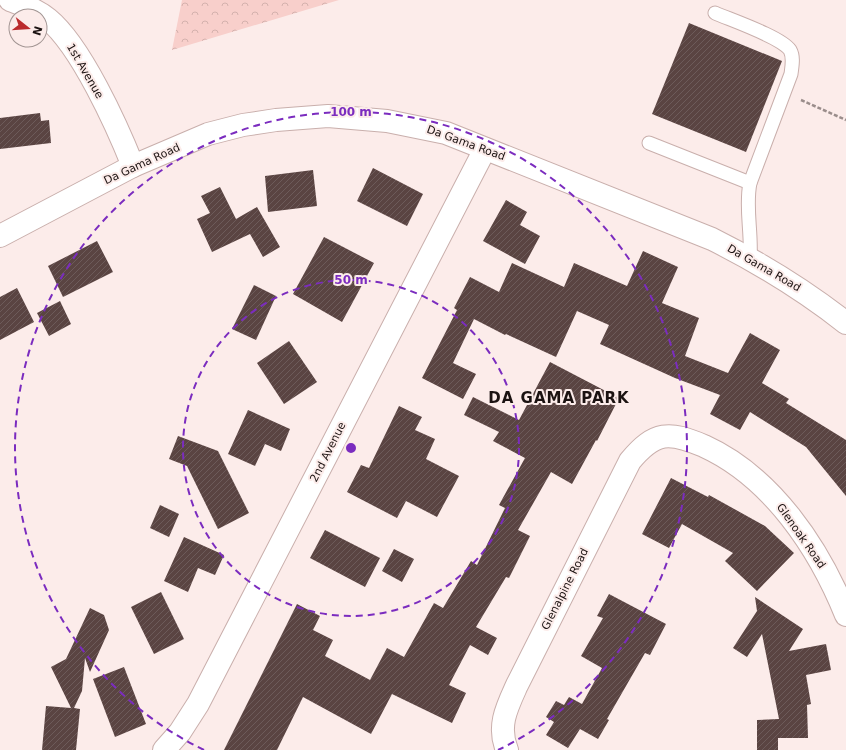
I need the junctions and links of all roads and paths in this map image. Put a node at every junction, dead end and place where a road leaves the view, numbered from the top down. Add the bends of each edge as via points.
1 (10, 0) edge
2 (715, 13) dead end
3 (784, 92) junction
4 (846, 120) edge
5 (649, 144) dead end
6 (485, 149) junction
7 (133, 166) junction
8 (750, 183) junction
9 (0, 236) edge
10 (750, 258) junction
11 (846, 323) edge
12 (654, 439) joint
13 (846, 615) edge
14 (164, 750) edge
15 (507, 750) edge

1 - 7 street, 1st Avenue via 25,5 48,19 66,39 92,80
2 - 3 lane via 777,40 790,50 791,74
3 - 4 path
3 - 8 lane
5 - 8 lane
6 - 7 street, Da Gama Road via 446,133 420,127 328,116 306,117 243,125 208,134
6 - 10 street, Da Gama Road via 712,239
6 - 14 street, 2nd Avenue via 198,704 180,732
7 - 9 street, Da Gama Road
8 - 10 lane
10 - 11 street, Da Gama Road via 815,298
12 - 13 street, Glenoak Road via 676,436 686,438 716,452 768,491 805,539 828,576
12 - 15 street, Glenalpine Road via 643,446 630,461 506,708 502,732

